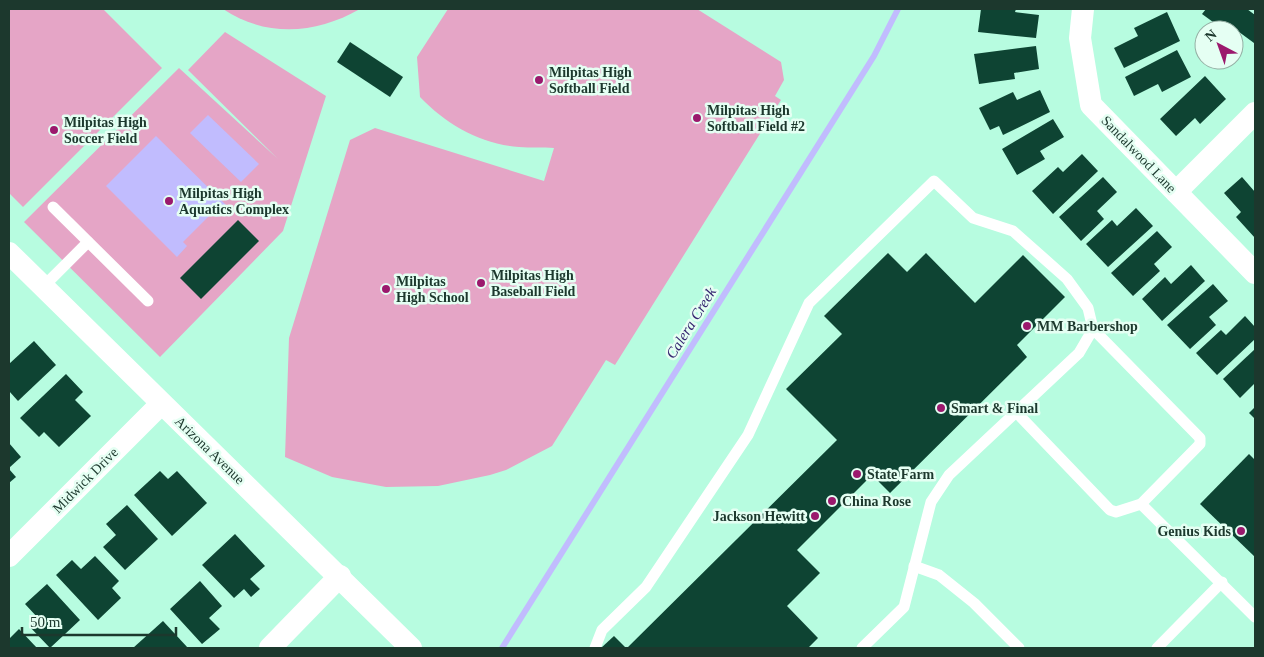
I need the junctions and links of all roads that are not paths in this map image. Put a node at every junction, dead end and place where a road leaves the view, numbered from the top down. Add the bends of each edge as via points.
1 (1083, 9) edge
2 (1255, 114) edge
3 (1176, 192) junction
4 (53, 207) dead end
5 (88, 242) junction
6 (9, 253) edge
7 (1255, 273) edge
8 (43, 287) junction
9 (148, 301) dead end
10 (1093, 329) junction
11 (161, 404) junction
12 (1016, 412) junction
13 (1141, 504) junction
14 (9, 556) edge
15 (914, 566) junction
16 (340, 576) junction
17 (1222, 582) junction
18 (1255, 617) edge
19 (270, 648) edge
20 (411, 648) edge
21 (595, 648) edge
22 (862, 648) edge
23 (1019, 648) edge
24 (1157, 648) edge

1 - 3 street, Sandalwood Lane via 1080,38 1091,105
2 - 3 street
3 - 7 street, Sandalwood Lane
4 - 5 lane
5 - 8 lane
5 - 9 lane
6 - 8 street, Arizona Avenue
8 - 11 street, Arizona Avenue
10 - 12 lane via 1079,353
10 - 13 lane via 1200,438 1198,449
10 - 21 lane via 1088,308 1067,279 1012,231 973,218 934,181 809,302 748,435 646,587 602,630
11 - 14 street, Midwick Drive
11 - 16 street, Arizona Avenue
12 - 13 lane via 1110,510 1122,512
12 - 15 lane via 949,475 930,502
13 - 17 lane
15 - 22 lane via 904,607
15 - 23 lane via 939,575 974,603
16 - 19 street
16 - 20 street, Arizona Avenue
17 - 18 lane
17 - 24 lane

